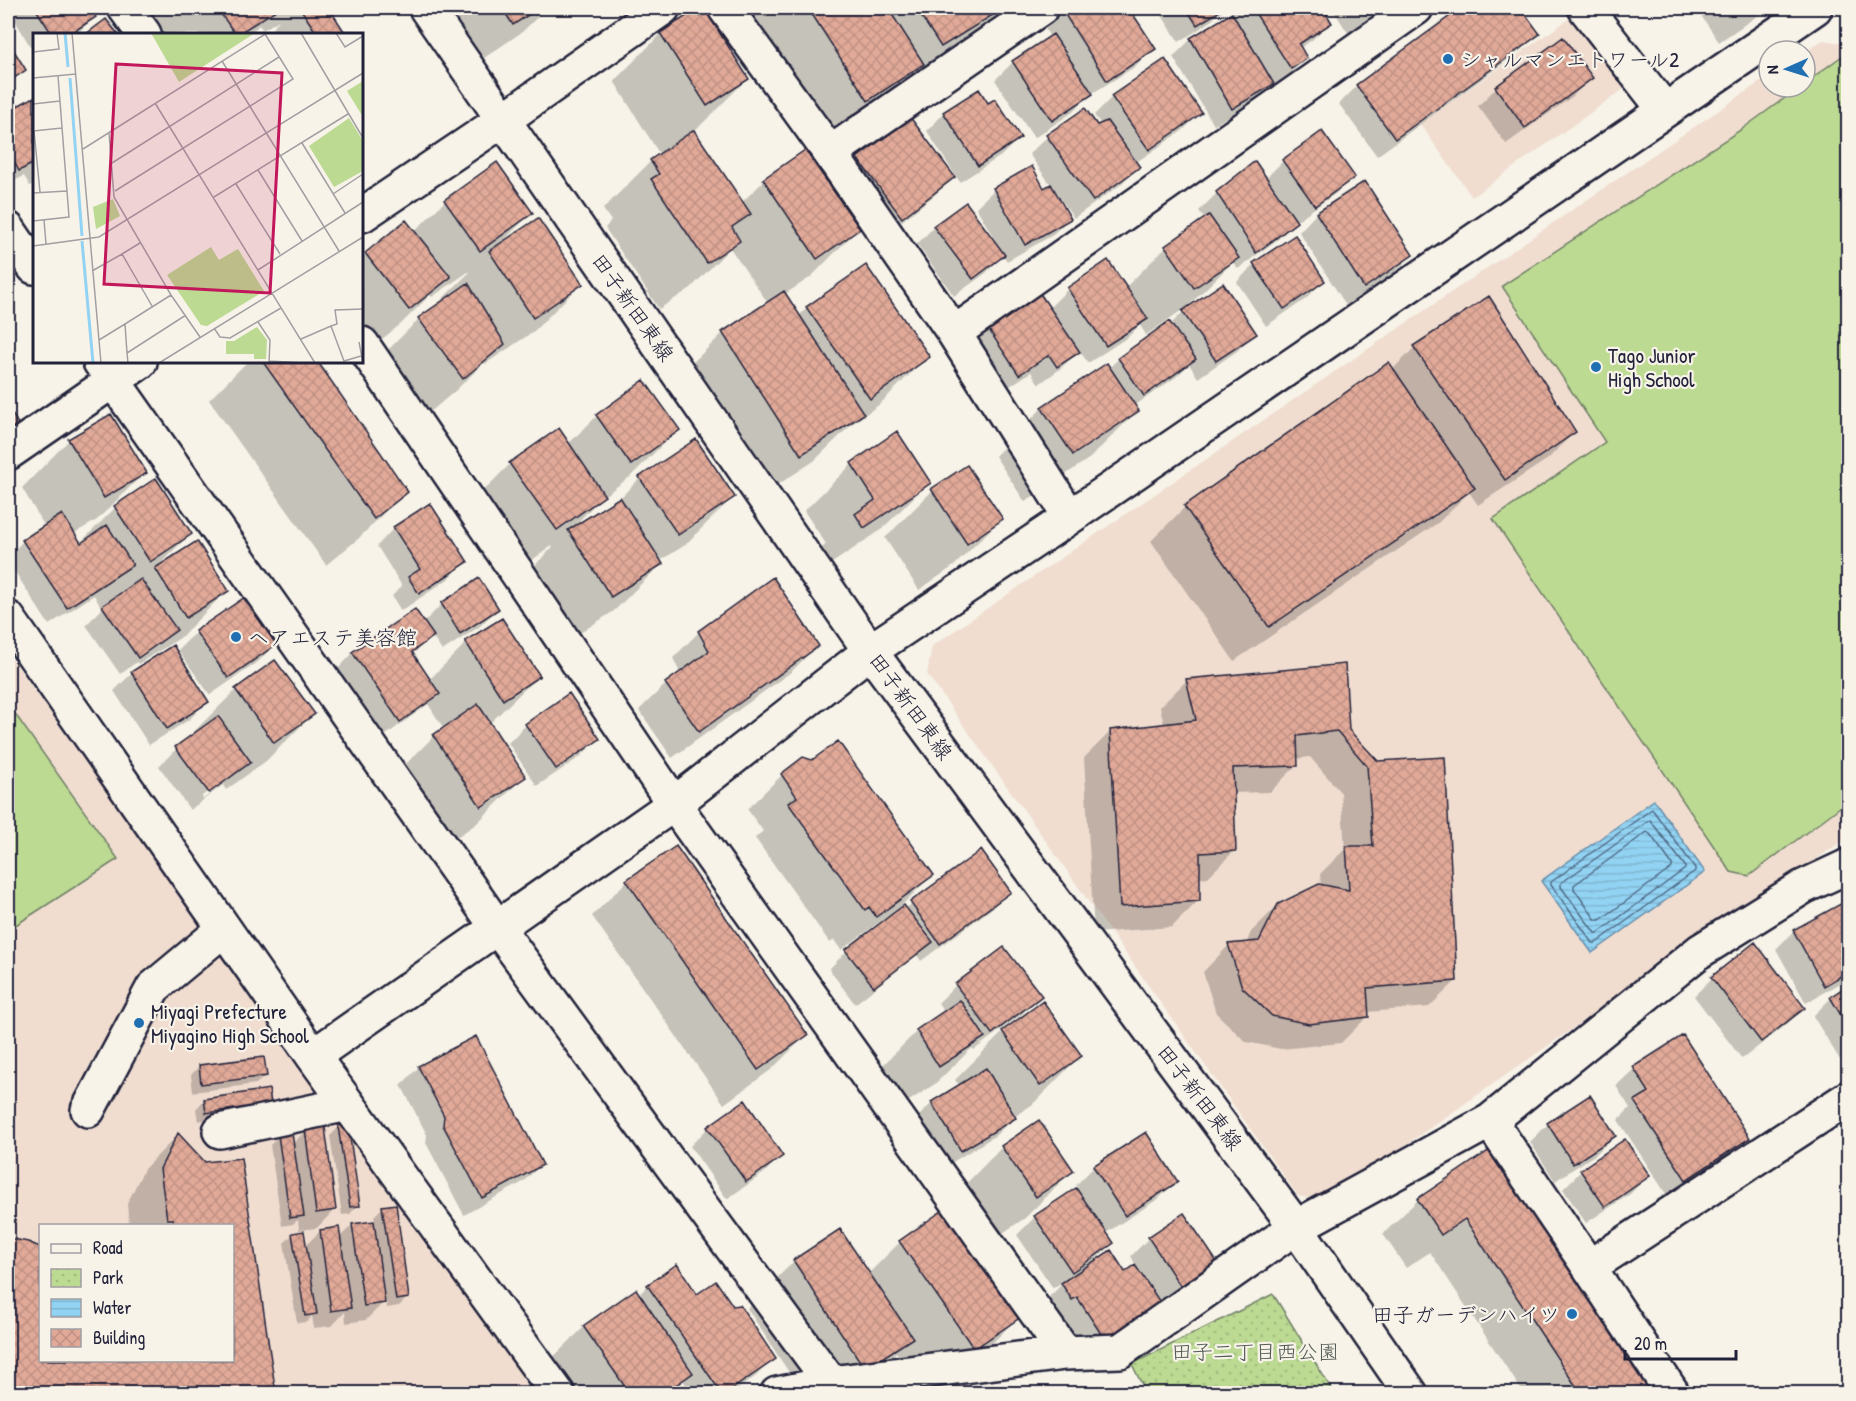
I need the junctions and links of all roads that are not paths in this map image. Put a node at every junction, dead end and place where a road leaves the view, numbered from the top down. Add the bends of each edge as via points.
1 (125, 8) edge
2 (426, 8) edge
3 (663, 8) edge
4 (725, 8) edge
5 (1041, 8) edge
6 (1416, 8) edge
7 (1585, 8) edge
8 (1815, 8) edge
9 (143, 33) edge
10 (1664, 109) junction
11 (503, 120) junction
12 (830, 153) junction
13 (363, 214) edge
14 (8, 229) edge
15 (33, 266) edge
16 (954, 333) junction
17 (363, 345) edge
18 (136, 363) edge
19 (107, 370) edge
20 (8, 453) edge
21 (1070, 517) junction
22 (8, 618) edge
23 (870, 651) junction
24 (674, 804) junction
25 (1848, 866) edge
26 (497, 927) junction
27 (224, 928) junction
28 (313, 1056) junction
29 (1848, 1098) edge
30 (348, 1104) junction
31 (88, 1110) dead end
32 (1490, 1121) junction
33 (220, 1131) dead end
34 (1296, 1227) junction
35 (1589, 1267) junction
36 (1065, 1353) junction
37 (831, 1383) junction
38 (558, 1394) edge
39 (777, 1394) edge
40 (1411, 1394) edge
41 (1673, 1394) edge

1 - 9 street
2 - 11 street, 田子新田東線
3 - 11 street
4 - 12 street
5 - 12 street
6 - 16 street
7 - 10 street
8 - 10 street
10 - 21 street
11 - 13 street
11 - 23 street, 田子新田東線
12 - 16 street
14 - 15 street
16 - 21 street
17 - 24 street
18 - 19 street
19 - 20 street
19 - 26 street
21 - 23 street
22 - 27 street
23 - 24 street
23 - 34 street, 田子新田東線
24 - 26 street
24 - 36 street
25 - 32 street via 1803,887 1700,951
26 - 28 street
26 - 37 street
27 - 28 street
27 - 31 street via 153,988
28 - 30 street
29 - 35 street
30 - 33 street
30 - 38 street
32 - 34 street
32 - 35 street
34 - 36 street via 1120,1351
34 - 40 street, 田子新田東線
35 - 41 street
36 - 37 street
37 - 39 street

